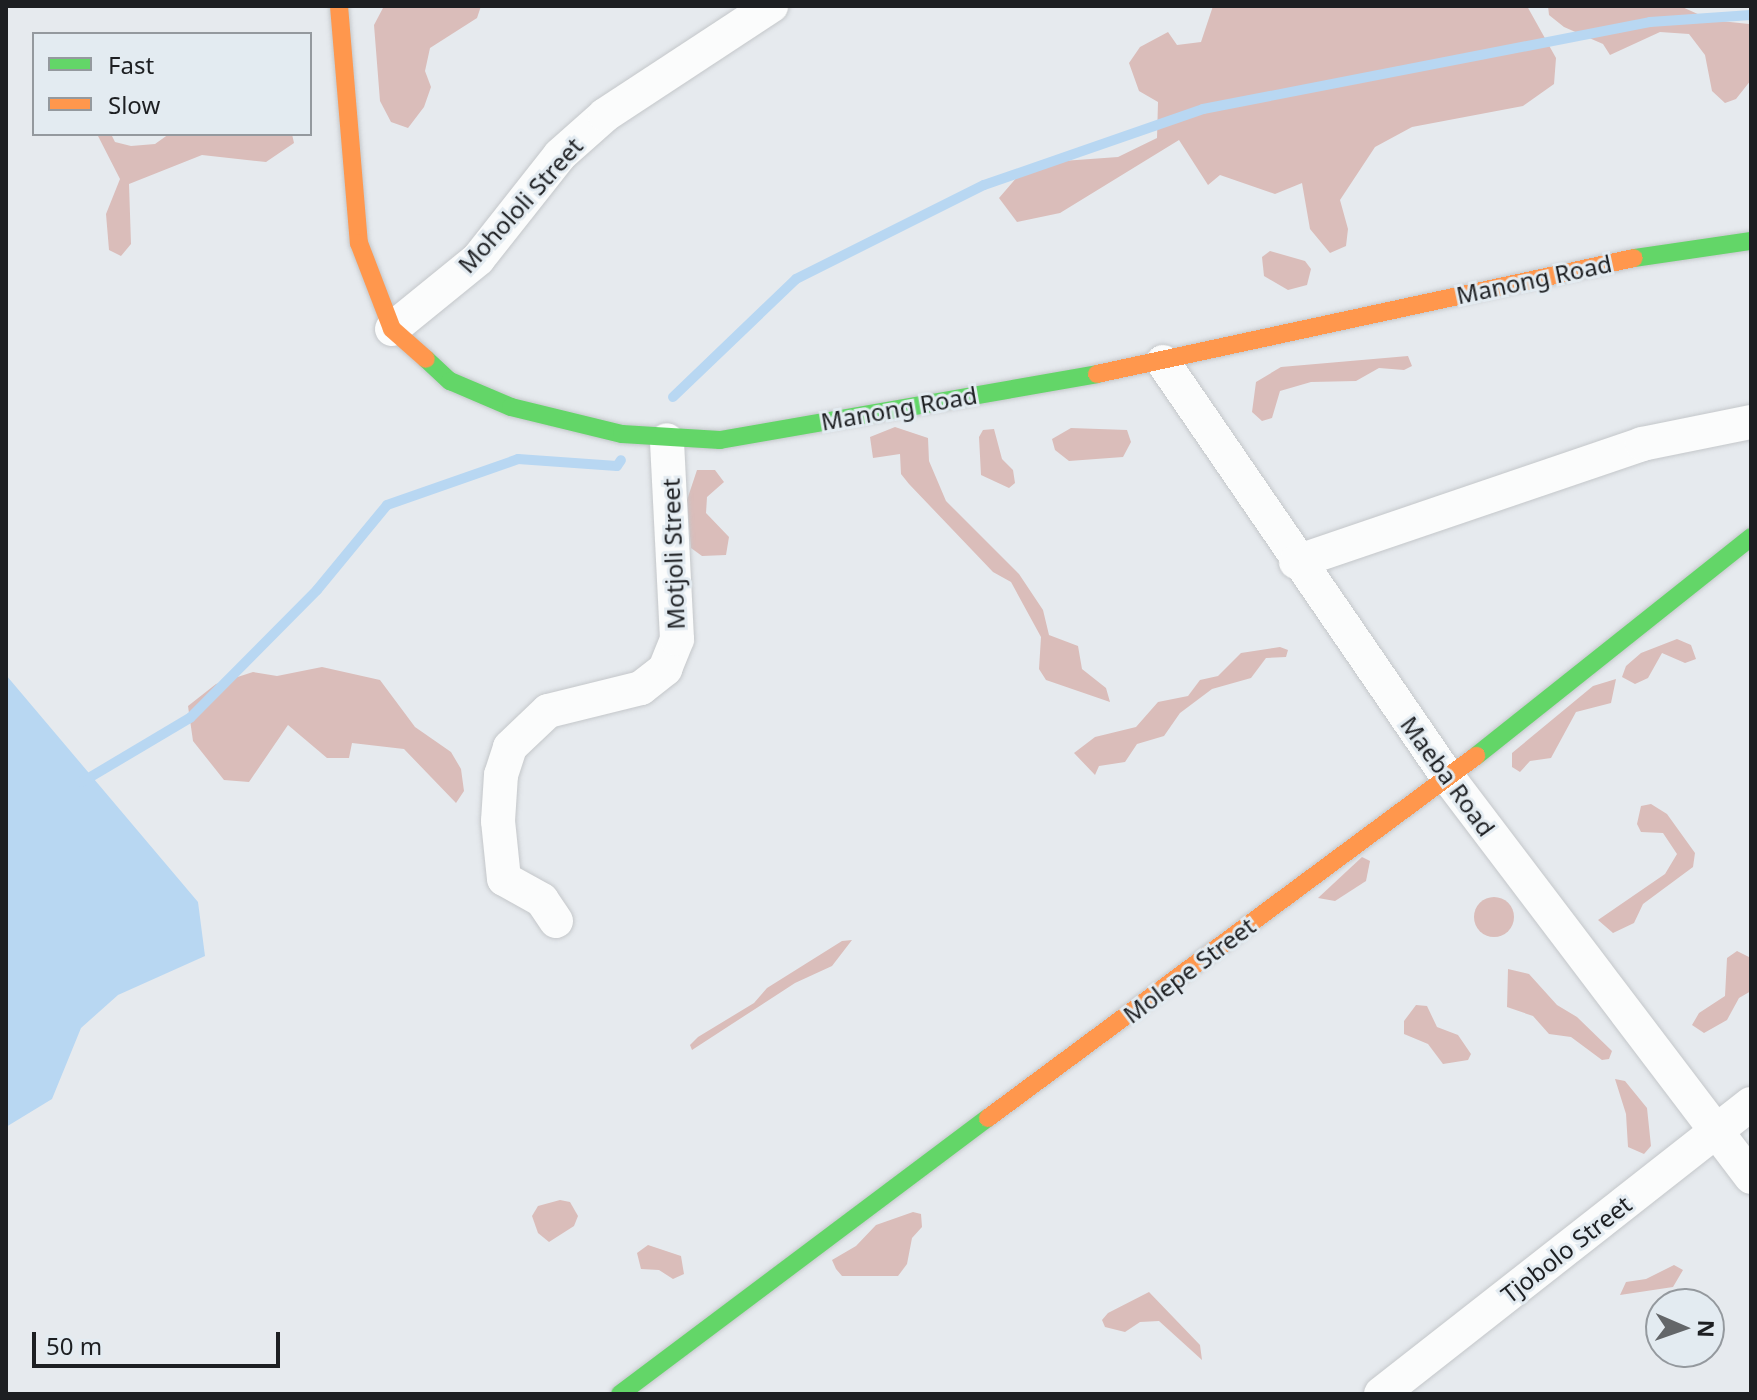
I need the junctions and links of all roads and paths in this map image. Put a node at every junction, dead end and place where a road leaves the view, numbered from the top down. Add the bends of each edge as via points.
1 (339, 6) edge
2 (771, 6) edge
3 (1751, 241) edge
4 (392, 329) junction
5 (1163, 362) junction
6 (1751, 422) edge
7 (667, 440) junction
8 (1751, 537) edge
9 (1296, 562) junction
10 (1447, 776) junction
11 (556, 921) dead end
12 (1751, 1104) edge
13 (1717, 1130) junction
14 (1751, 1177) edge
15 (620, 1394) edge
16 (1381, 1394) edge

1 - 4 street, Manong Road via 359,243
2 - 4 street, Mohololi Street via 605,115 560,155 478,259
3 - 5 street, Manong Road via 1615,261
4 - 7 street, Manong Road via 450,381 511,407
5 - 7 street, Manong Road via 720,440
5 - 9 street, Maeba Road
6 - 9 street via 1642,444
7 - 11 street, Motjoli Street via 677,639 665,669 641,688 548,711 510,747 501,775 498,821 504,879 542,900
8 - 10 street, Molepe Street
9 - 10 street, Maeba Road
10 - 13 street, Maeba Road
10 - 15 street, Molepe Street
12 - 13 street, Tjobolo Street
13 - 14 street, Maeba Road
13 - 16 street, Tjobolo Street

